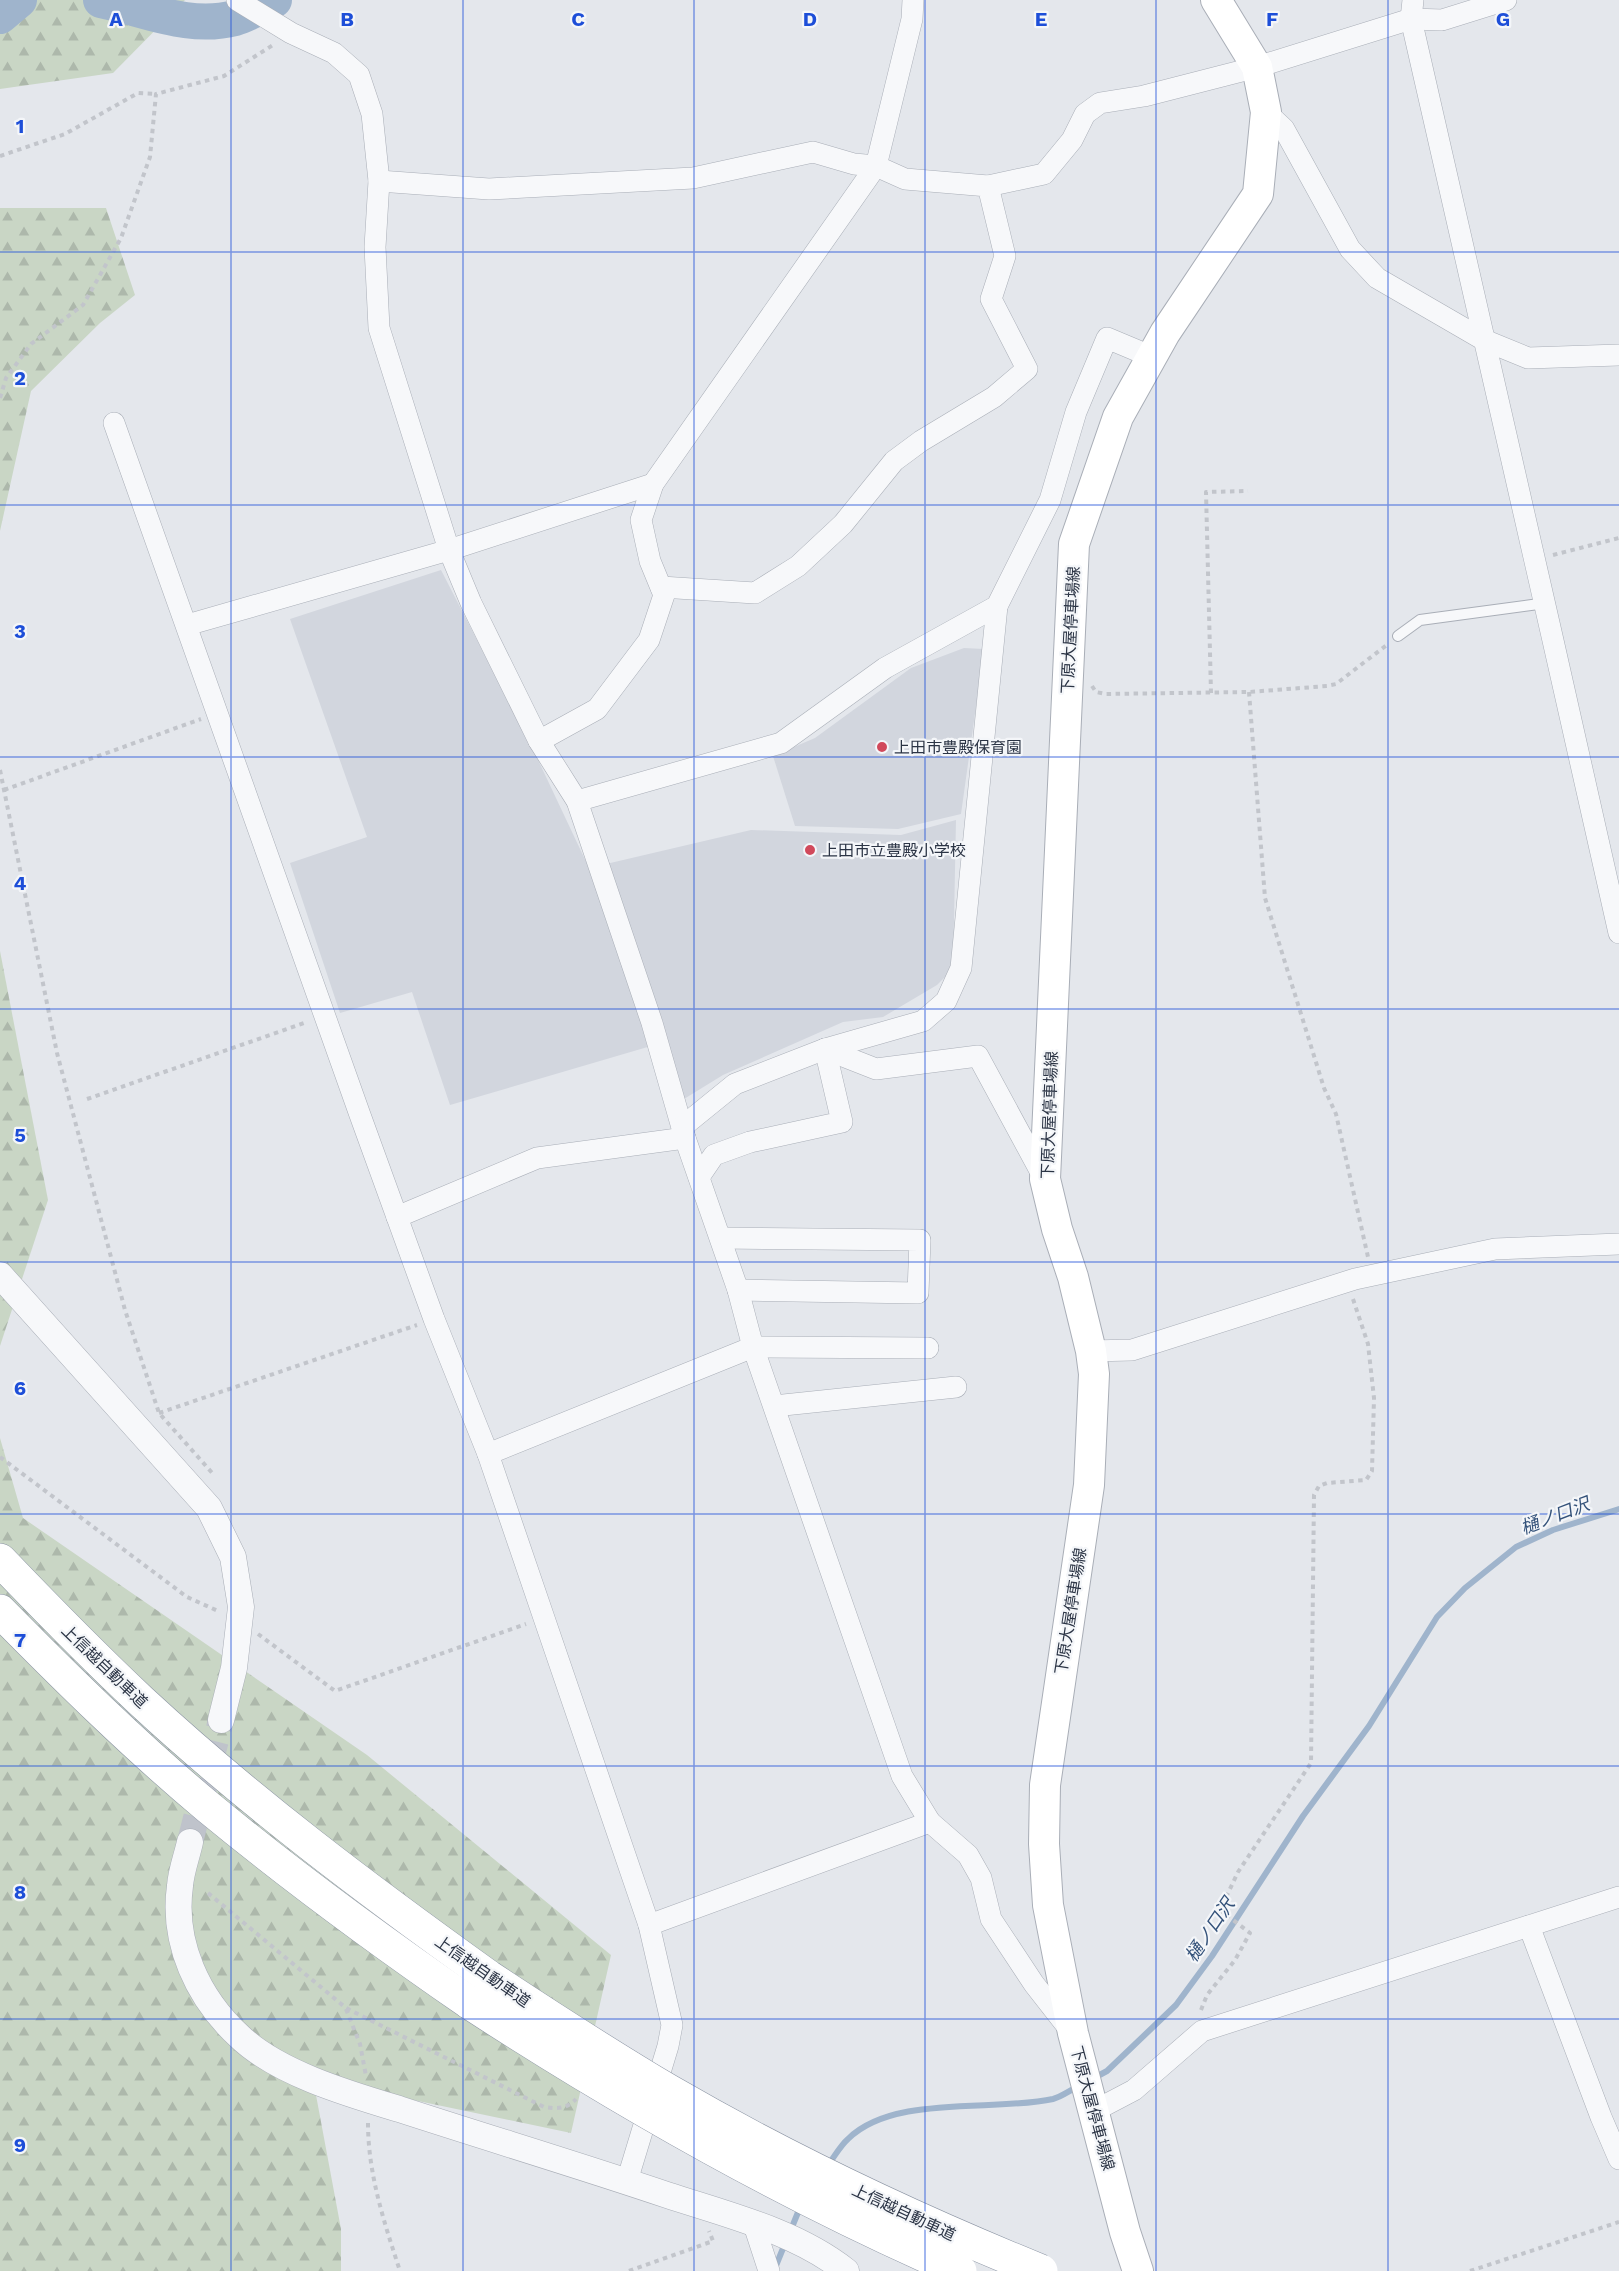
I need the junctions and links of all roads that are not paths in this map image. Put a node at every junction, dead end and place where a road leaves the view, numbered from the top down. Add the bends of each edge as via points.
1 (913, 0) edge
2 (1216, 0) edge
3 (1506, 0) edge
4 (238, 1) edge
5 (1412, 9) edge
6 (1257, 67) junction
7 (1266, 112) junction
8 (876, 166) junction
9 (379, 181) junction
10 (988, 186) junction
11 (1484, 340) junction
12 (1619, 356) edge
13 (1150, 362) junction
14 (114, 423) dead end
15 (653, 484) junction
16 (449, 550) junction
17 (661, 587) junction
18 (1545, 603) junction
19 (998, 606) junction
20 (187, 625) junction
21 (1398, 636) road end
22 (539, 741) junction
23 (577, 801) junction
24 (1619, 933) edge
25 (825, 1049) junction
26 (684, 1132) junction
27 (699, 1177) junction
28 (1045, 1179) junction
29 (397, 1217) junction
30 (721, 1238) junction
31 (1619, 1244) edge
32 (0, 1275) edge
33 (738, 1290) junction
34 (753, 1347) junction
35 (928, 1348) dead end
36 (1090, 1350) junction
37 (956, 1387) dead end
38 (774, 1406) junction
39 (488, 1454) junction
40 (0, 1560) edge
41 (0, 1611) edge
42 (221, 1720) tunnel mouth
43 (930, 1822) junction
44 (190, 1842) tunnel mouth
45 (1619, 1897) edge
46 (649, 1925) junction
47 (1529, 1926) junction
48 (1073, 2033) junction
49 (1089, 2092) junction
50 (1619, 2159) edge
51 (627, 2181) junction
52 (753, 2222) junction
53 (769, 2271) edge
54 (846, 2271) edge
55 (960, 2271) edge
56 (1041, 2271) edge
57 (1138, 2271) edge

1 - 8 street via 912,19
2 - 6 main road, 下原大屋停車場線
3 - 5 street via 1442,20
4 - 9 street via 285,30 334,52 359,75 372,114
5 - 6 street
5 - 11 street
6 - 7 main road, 下原大屋停車場線
6 - 10 street via 1144,96 1100,103 1085,114 1072,140 1044,174
7 - 11 street via 1284,129 1350,249 1377,278
7 - 13 main road, 下原大屋停車場線 via 1258,194 1165,333
8 - 9 street via 813,152 693,178 489,189
8 - 10 street via 905,179
8 - 15 street
9 - 16 street via 375,247 379,328
10 - 17 street via 1005,256 992,299 1027,369 994,397 894,461 843,524 798,566 755,593
11 - 12 street via 1528,358
11 - 18 street
13 - 19 street via 1138,351 1107,338 1076,412 1050,500
13 - 28 main road, 下原大屋停車場線 via 1118,417 1074,544
14 - 20 street
15 - 16 street
15 - 17 street via 641,520
16 - 20 street
16 - 22 street
17 - 22 street via 664,595 649,640 597,710
18 - 21 lane via 1420,620
18 - 24 street
19 - 23 street via 885,668 781,743
19 - 25 street via 961,968 946,1000 923,1021
20 - 29 street
22 - 23 street
23 - 26 street via 652,1023
25 - 26 street via 735,1084
25 - 27 street via 842,1122 750,1142 714,1155
25 - 28 street via 876,1070 978,1056
26 - 27 street
26 - 29 street via 537,1158
27 - 30 street
28 - 36 main road, 下原大屋停車場線
29 - 39 street
30 - 33 street
30 - 33 street via 920,1240 918,1293
31 - 36 street via 1495,1249 1372,1275 1132,1350
32 - 42 street via 209,1508 233,1557 241,1607 234,1668
33 - 34 street
34 - 35 street
34 - 38 street
34 - 39 street
36 - 48 main road, 下原大屋停車場線 via 1094,1374 1089,1485 1045,1785 1048,1905
37 - 38 street
38 - 43 street via 902,1776
39 - 46 street
40 - 56 highway, 上信越自動車道, bridge via 141,1701 230,1780 489,1977 660,2085 767,2145 971,2243
41 - 55 highway, 上信越自動車道, bridge via 118,1728 207,1806 379,1941 470,2004 609,2091 752,2172
43 - 46 street
43 - 48 street via 968,1855 981,1878 991,1919 1034,1984
44 - 51 street via 179,1886 184,1952 215,2011 240,2038 277,2063 345,2092
45 - 47 street
46 - 51 street via 672,2025
47 - 49 street via 1202,2031 1134,2090
47 - 50 street
48 - 49 main road, 下原大屋停車場線
49 - 57 main road, 下原大屋停車場線
51 - 52 street
52 - 53 street
52 - 54 street via 825,2255

